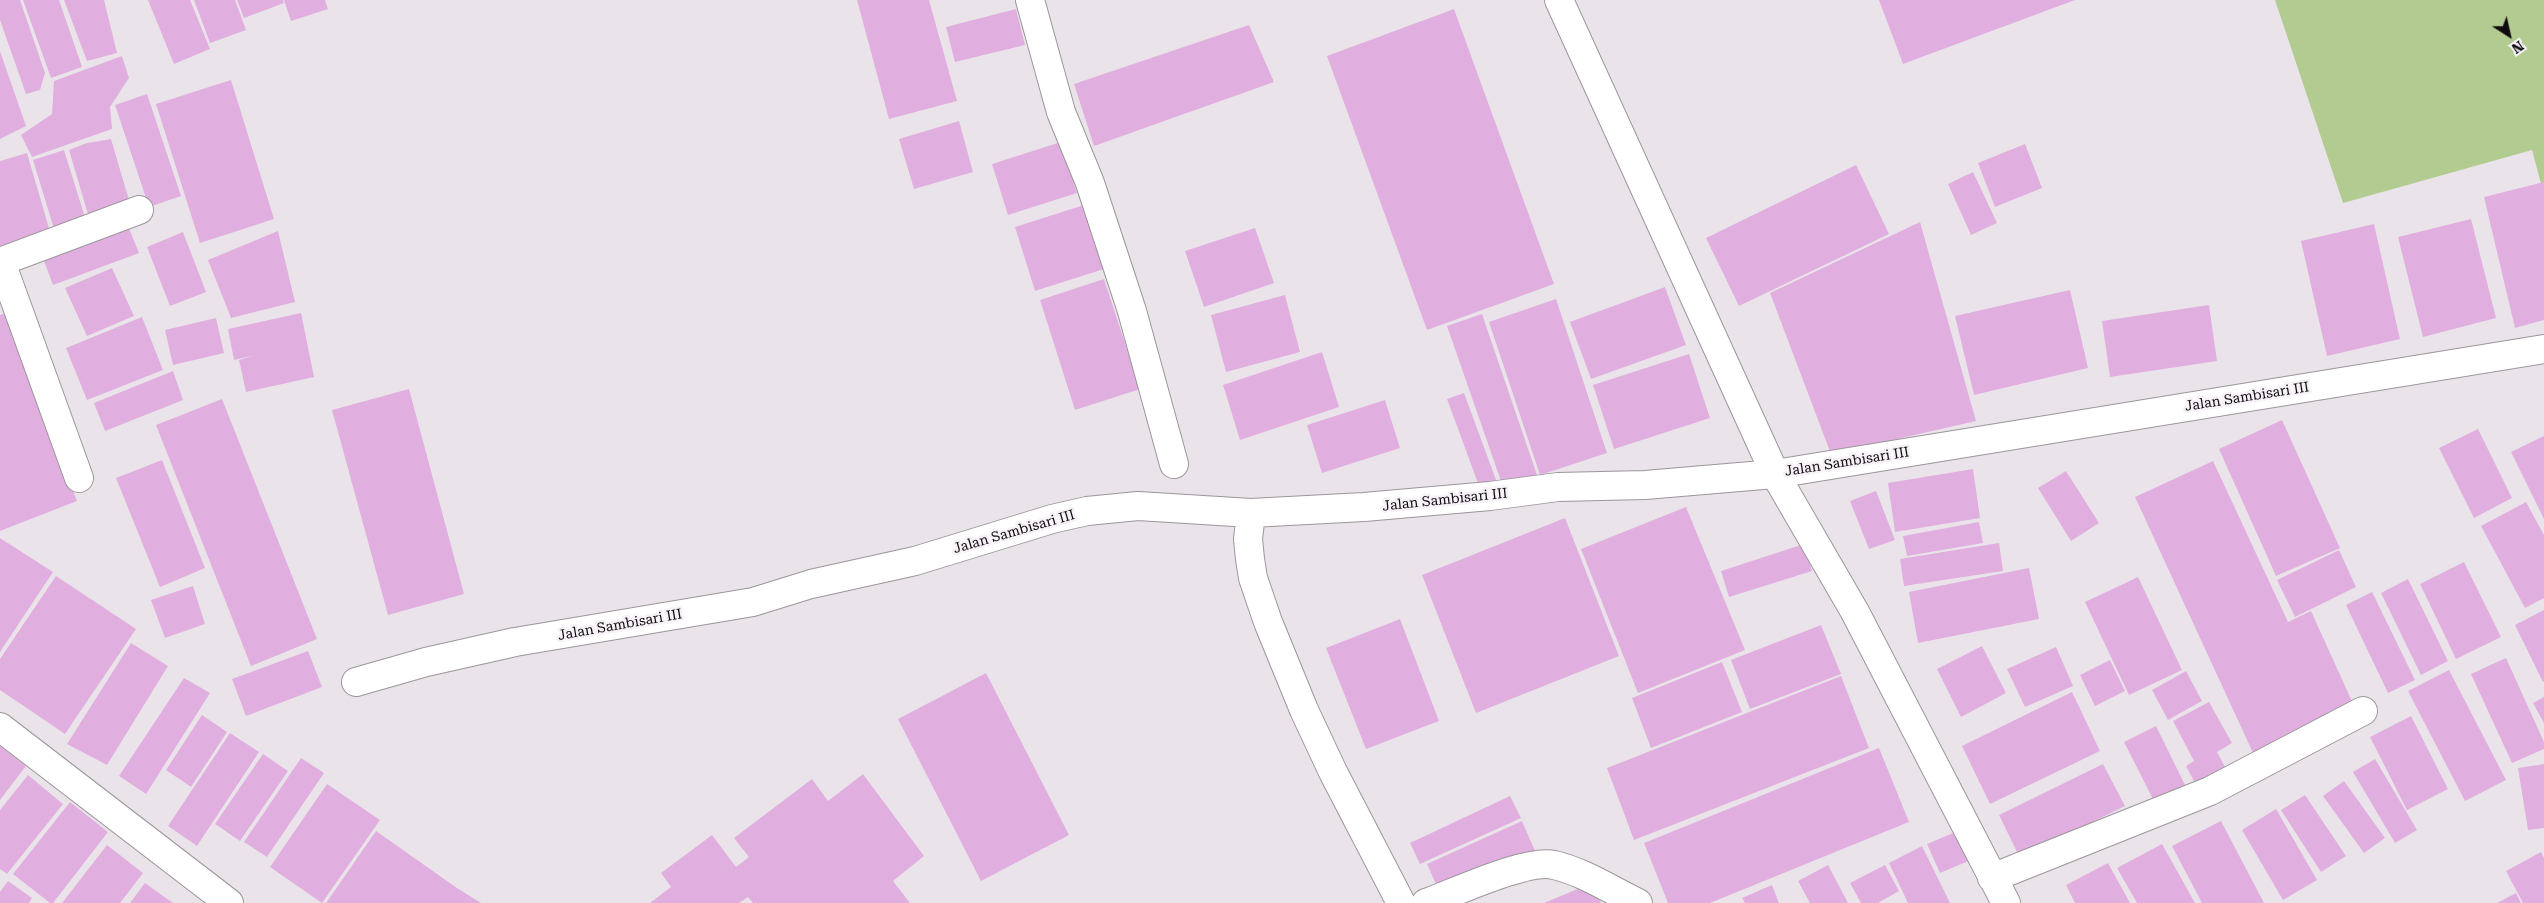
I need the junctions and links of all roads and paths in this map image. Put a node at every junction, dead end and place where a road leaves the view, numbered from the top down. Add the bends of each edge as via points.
1 (1030, 0) edge
2 (1558, 0) edge
3 (139, 210) dead end
4 (0, 262) edge
5 (2544, 349) edge
6 (1174, 464) dead end
7 (1775, 474) junction
8 (79, 478) dead end
9 (1250, 513) junction
10 (356, 682) dead end
11 (2363, 712) dead end
12 (0, 727) edge
13 (1992, 878) junction
14 (229, 903) edge
15 (1401, 903) edge
16 (1426, 903) edge
17 (1638, 903) edge
18 (2006, 903) edge

1 - 6 street via 1060,112 1090,183 1132,311
2 - 7 street
3 - 4 street
4 - 8 street
5 - 7 street, Jalan Sambisari III
7 - 9 street, Jalan Sambisari III via 1558,487 1364,508
7 - 13 street via 1855,612
9 - 10 street, Jalan Sambisari III via 1138,506 1087,511 916,561 811,584 754,602 515,642
9 - 15 street via 1248,539 1253,578 1268,622 1333,772
11 - 13 street via 2210,791
12 - 14 street
13 - 18 street
16 - 17 street via 1532,864 1552,864 1578,873

